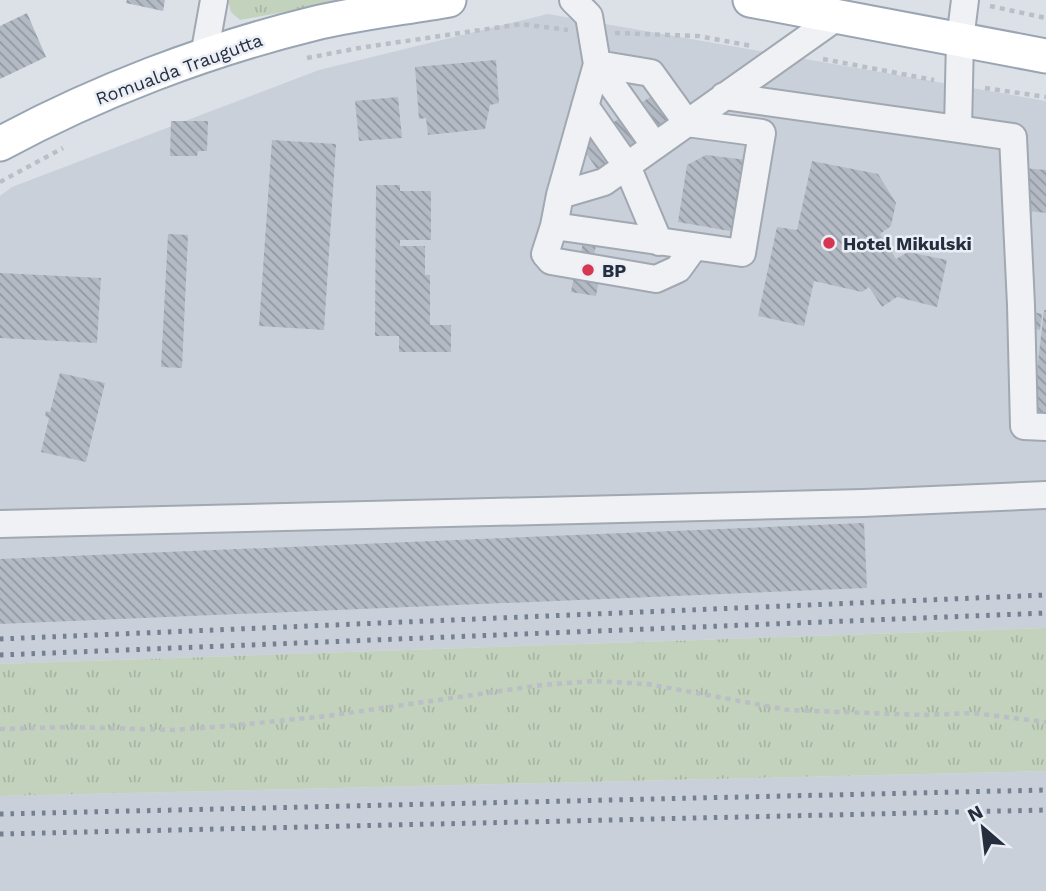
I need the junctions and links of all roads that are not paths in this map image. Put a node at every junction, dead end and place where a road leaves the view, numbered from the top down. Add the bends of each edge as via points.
1 (214, 0) edge
2 (449, 0) edge
3 (573, 0) edge
4 (750, 0) edge
5 (965, 1) edge
6 (837, 17) junction
7 (960, 40) junction
8 (1046, 55) edge
9 (204, 56) junction
10 (597, 64) junction
11 (724, 96) junction
12 (585, 106) junction
13 (687, 123) junction
14 (958, 129) junction
15 (0, 144) edge
16 (655, 146) junction
17 (627, 166) junction
18 (560, 195) junction
19 (554, 226) junction
20 (659, 242) junction
21 (694, 247) junction
22 (1046, 427) edge
23 (1046, 495) edge
24 (0, 524) edge

1 - 9 street
2 - 9 main road, Romualda Traugutta via 313,23
3 - 10 street via 589,16
4 - 6 main road
5 - 7 street
6 - 7 main road
6 - 11 street
7 - 8 main road
7 - 14 street
9 - 15 main road, Romualda Traugutta via 55,115
10 - 12 street
10 - 13 street via 651,74
10 - 16 street
11 - 13 street
11 - 14 street
12 - 17 street
12 - 18 street
13 - 16 street
13 - 21 street via 762,133 742,253
14 - 22 street via 1013,137 1024,426
16 - 17 street
17 - 18 street via 604,182
17 - 20 street
18 - 19 street
19 - 20 street
19 - 21 street via 545,254 551,261 656,279 678,270
20 - 21 street
23 - 24 street

